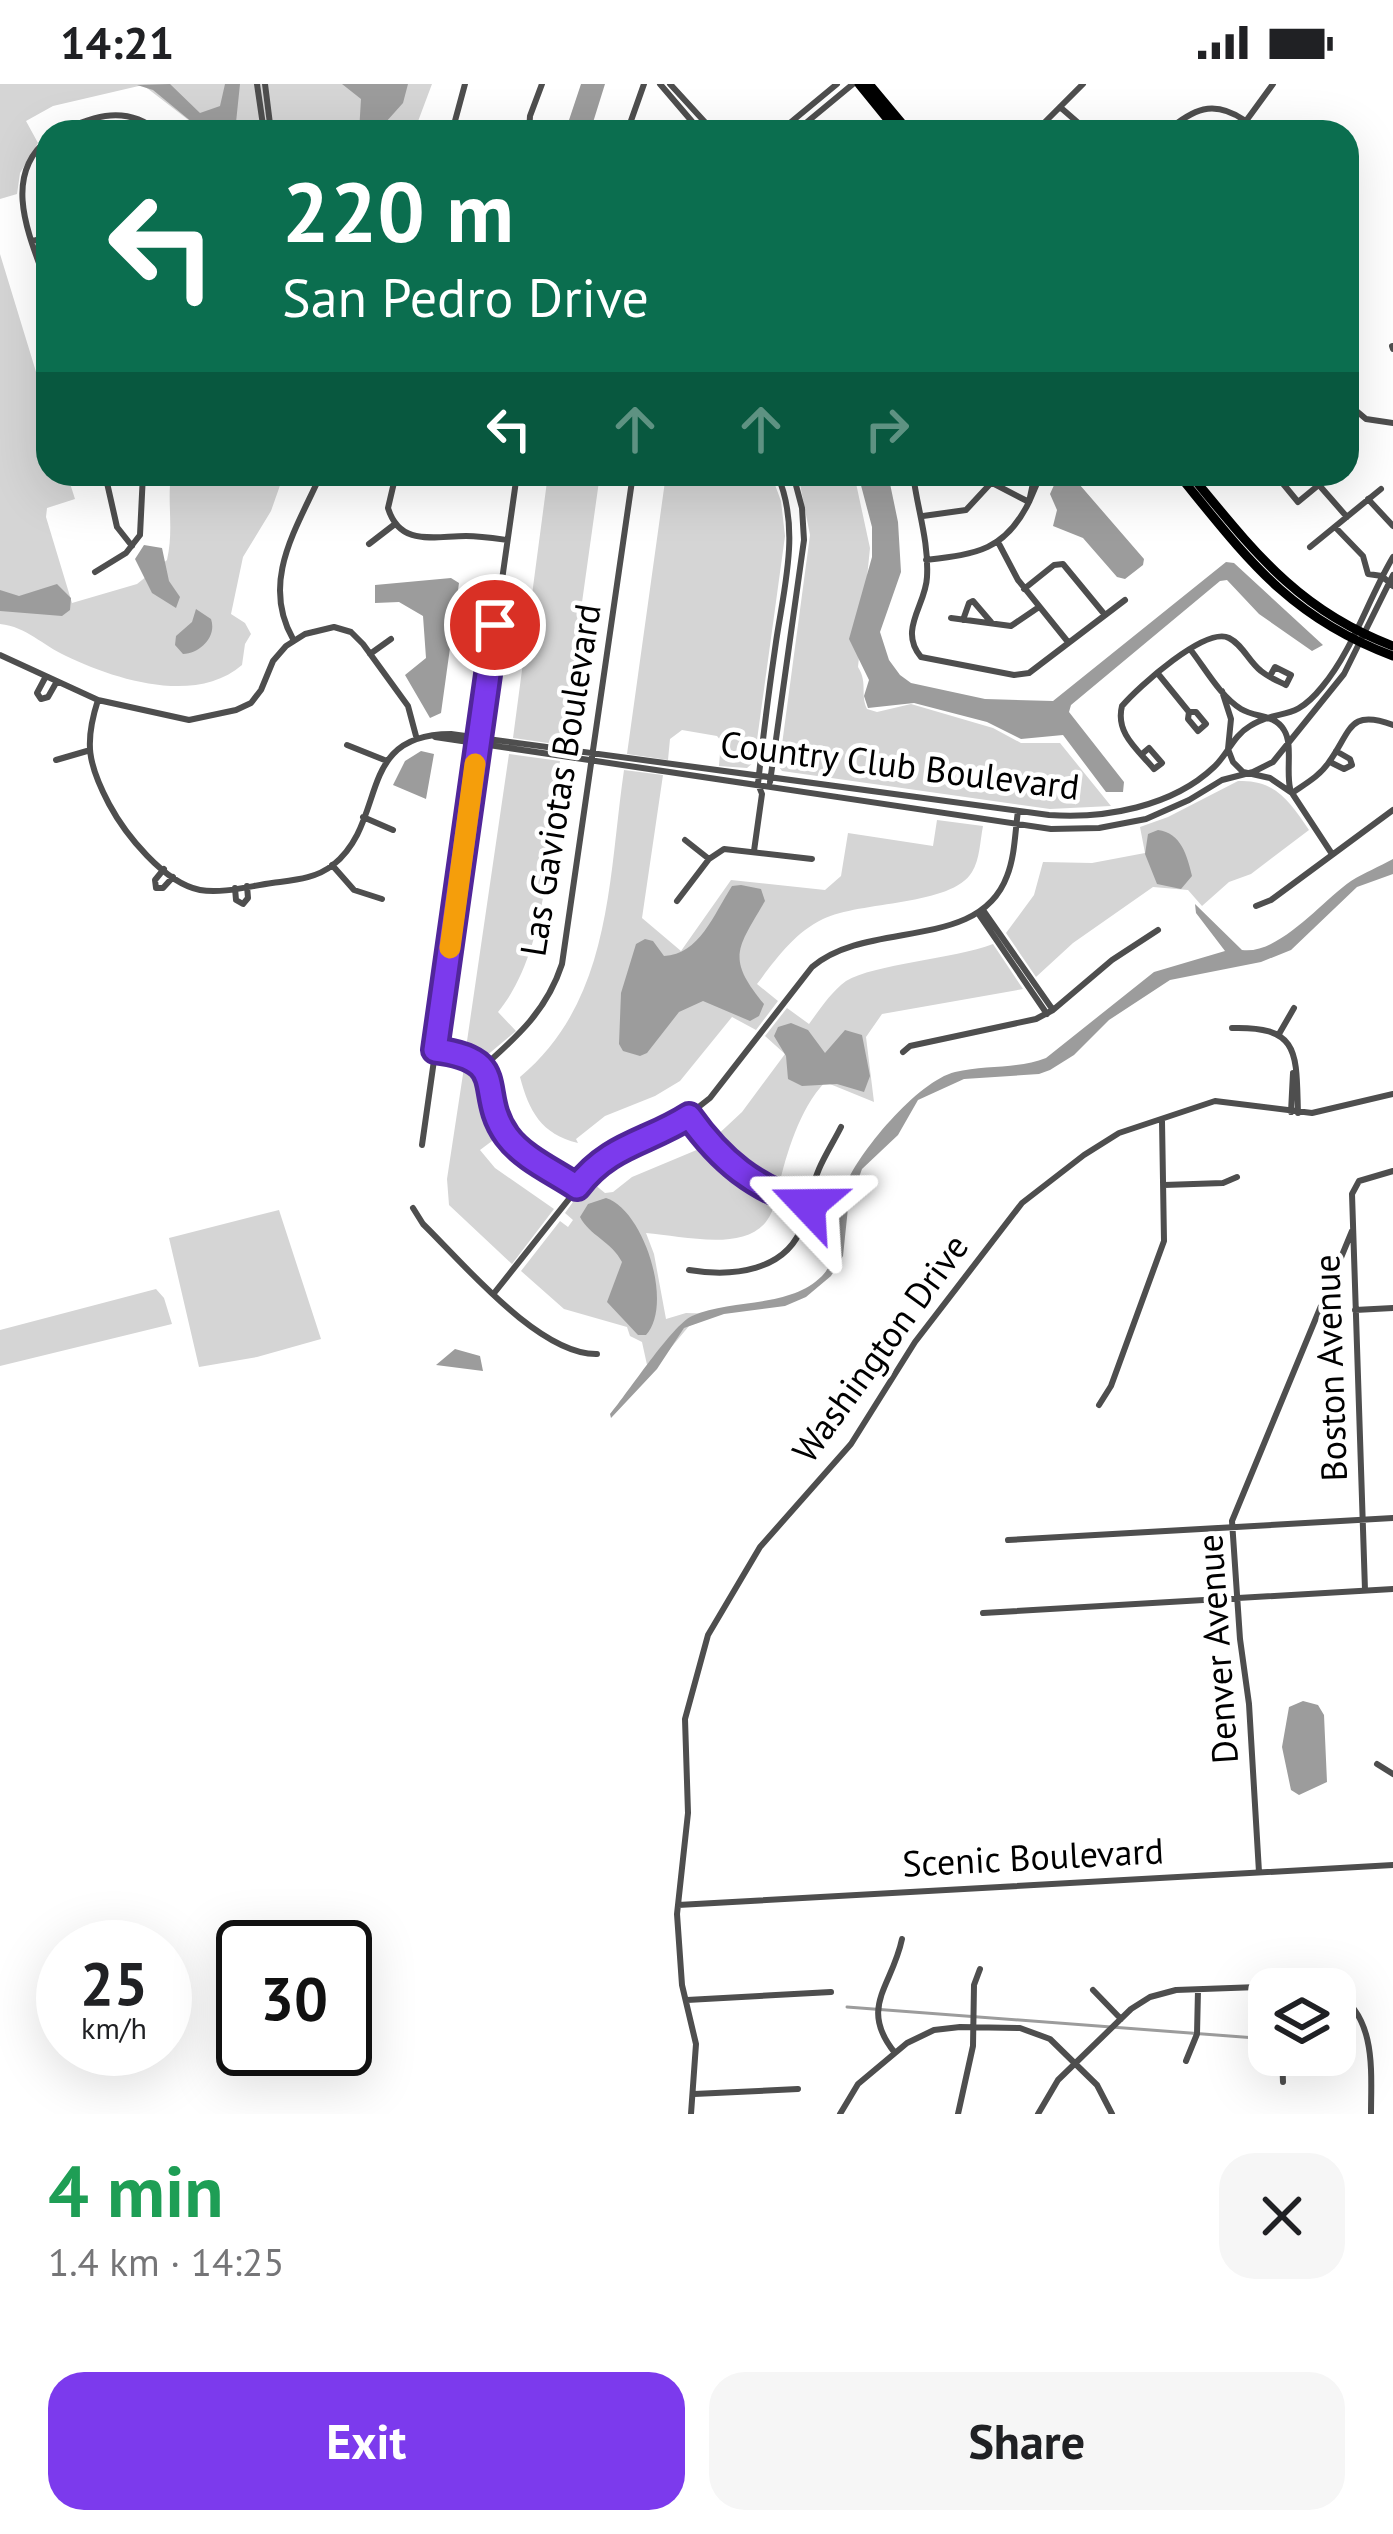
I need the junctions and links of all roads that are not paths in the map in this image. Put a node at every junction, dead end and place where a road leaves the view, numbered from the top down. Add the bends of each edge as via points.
1 (261, 84) edge
2 (465, 84) edge
3 (542, 84) edge
4 (644, 84) edge
5 (660, 84) edge
6 (670, 84) edge
7 (837, 84) edge
8 (856, 84) edge
9 (869, 84) edge
10 (1083, 84) edge
11 (1273, 84) edge
12 (1060, 107) junction
13 (102, 120) edge
14 (144, 120) edge
15 (266, 120) edge
16 (455, 120) edge
17 (530, 120) edge
18 (631, 120) edge
19 (691, 120) edge
20 (703, 120) edge
21 (794, 120) edge
22 (810, 120) edge
23 (888, 120) edge
24 (899, 120) edge
25 (1047, 120) edge
26 (1074, 120) edge
27 (1181, 120) edge
28 (1244, 120) joint
29 (36, 153) edge
30 (36, 241) edge
31 (33, 242) junction
32 (36, 251) edge
33 (1359, 413) edge
34 (1393, 423) edge
35 (108, 486) edge
36 (143, 486) edge
37 (316, 486) edge
38 (393, 486) edge
39 (515, 486) edge
40 (631, 486) edge
41 (781, 486) edge
42 (796, 486) edge
43 (915, 486) edge
44 (988, 486) edge
45 (999, 486) edge
46 (1034, 486) edge
47 (1188, 486) edge
48 (1200, 486) edge
49 (1285, 486) edge
50 (1318, 486) edge
51 (1320, 486) edge
52 (1382, 489) dead end
53 (1368, 500) junction
54 (1029, 502) junction
55 (923, 516) junction
56 (1347, 517) junction
57 (395, 524) junction
58 (1393, 526) edge
59 (1335, 527) junction
60 (507, 540) junction
61 (998, 542) junction
62 (369, 544) dead end
63 (132, 546) junction
64 (1310, 548) dead end
65 (1393, 557) edge
66 (926, 560) junction
67 (95, 572) dead end
68 (1388, 580) edge
69 (1024, 589) junction
70 (1125, 600) dead end
71 (1039, 607) junction
72 (1105, 615) junction
73 (951, 618) dead end
74 (963, 620) junction
75 (993, 625) junction
76 (1357, 637) junction
77 (294, 640) junction
78 (391, 640) dead end
79 (1069, 643) junction
80 (1393, 646) edge
81 (1190, 649) junction
82 (370, 654) junction
83 (0, 655) edge
84 (1393, 656) edge
85 (1159, 674) junction
86 (1270, 676) dead end
87 (45, 678) junction
88 (56, 683) junction
89 (1222, 691) junction
90 (98, 700) junction
91 (1189, 712) dead end
92 (1270, 718) junction
93 (1393, 724) edge
94 (421, 735) junction
95 (479, 741) junction
96 (1289, 743) junction
97 (347, 745) dead end
98 (1228, 749) junction
99 (88, 751) junction
100 (1336, 751) junction
101 (1142, 754) dead end
102 (593, 757) junction
103 (56, 760) dead end
104 (387, 761) junction
105 (1330, 762) junction
106 (1248, 773) junction
107 (758, 780) junction
108 (770, 782) junction
109 (1292, 793) junction
110 (762, 794) junction
111 (1393, 810) edge
112 (1018, 811) junction
113 (363, 818) junction
114 (1016, 824) junction
115 (393, 830) dead end
116 (685, 840) dead end
117 (754, 851) junction
118 (1332, 854) junction
119 (709, 859) junction
120 (812, 859) dead end
121 (332, 866) junction
122 (164, 869) junction
123 (173, 877) junction
124 (247, 886) junction
125 (235, 888) junction
126 (382, 898) dead end
127 (677, 901) dead end
128 (1256, 906) dead end
129 (981, 912) junction
130 (1158, 930) dead end
131 (1294, 1008) dead end
132 (1050, 1012) junction
133 (1232, 1028) dead end
134 (1279, 1034) junction
135 (435, 1050) junction
136 (903, 1052) dead end
137 (483, 1067) junction
138 (1393, 1094) edge
139 (1295, 1112) junction
140 (686, 1118) junction
141 (1162, 1121) junction
142 (841, 1127) dead end
143 (422, 1144) dead end
144 (1393, 1172) edge
145 (1237, 1177) dead end
146 (1164, 1185) junction
147 (577, 1187) junction
148 (412, 1208) dead end
149 (807, 1208) junction
150 (1352, 1231) junction
151 (689, 1270) dead end
152 (494, 1292) junction
153 (1393, 1308) edge
154 (1355, 1310) junction
155 (597, 1354) dead end
156 (1099, 1405) dead end
157 (1393, 1518) edge
158 (1362, 1520) junction
159 (1232, 1527) junction
160 (1008, 1540) dead end
161 (1393, 1589) edge
162 (1365, 1590) junction
163 (1238, 1598) junction
164 (982, 1613) dead end
165 (1377, 1764) dead end
166 (1393, 1774) edge
167 (1393, 1865) edge
168 (1259, 1872) junction
169 (677, 1905) junction
170 (902, 1939) dead end
171 (980, 1969) dead end
172 (1248, 1989) edge
173 (1094, 1990) dead end
174 (1198, 1990) junction
175 (831, 1992) dead end
176 (687, 2000) junction
177 (1356, 2012) edge
178 (1121, 2019) junction
179 (974, 2027) junction
180 (895, 2053) junction
181 (1186, 2061) dead end
182 (1076, 2062) junction
183 (1283, 2076) edge
184 (1283, 2082) dead end
185 (798, 2089) dead end
186 (692, 2094) junction
187 (691, 2114) edge
188 (840, 2114) edge
189 (958, 2114) edge
190 (1038, 2114) edge
191 (1112, 2114) edge
192 (1371, 2114) edge

1 - 15 street
2 - 16 street
3 - 17 street
4 - 18 street
5 - 19 street
6 - 20 street
7 - 21 street
8 - 22 street
8 - 23 main road
9 - 24 main road
10 - 12 street
11 - 28 street
12 - 25 street
12 - 26 street
13 - 14 street
27 - 28 street via 1208,107
29 - 31 street via 20,186
30 - 31 street
31 - 32 street
33 - 34 street
35 - 63 street via 117,527
36 - 63 street via 143,520
37 - 77 street via 280,568 280,605
38 - 57 street
39 - 60 street
40 - 102 street, Las Gaviotas Boulevard
41 - 107 street via 790,540
42 - 108 street via 804,540
43 - 55 street
44 - 55 street via 962,512
45 - 54 street
46 - 54 street
47 - 76 main road via 1277,590
48 - 76 main road via 1274,574
49 - 50 street via 1298,502
51 - 56 street
52 - 53 street
53 - 56 street
53 - 58 street
54 - 61 street
55 - 66 street
56 - 59 street
57 - 60 street via 417,538
57 - 62 street
59 - 64 street
59 - 68 street via 1363,556 1368,574
60 - 95 street
61 - 66 street
61 - 69 street
63 - 67 street
65 - 68 street, Country Club Boulevard
66 - 79 street via 912,641 921,657 1022,675
68 - 76 street, Country Club Boulevard
69 - 71 street
69 - 72 street via 1063,564
70 - 72 street
71 - 75 street via 1016,625
71 - 79 street
72 - 79 street
73 - 74 street
74 - 75 street
74 - 75 street via 976,602
76 - 80 main road
76 - 84 main road
76 - 92 street, Country Club Boulevard via 1305,705
76 - 96 street, Country Club Boulevard via 1337,684
77 - 82 street via 334,627
77 - 90 street via 273,661 256,698 236,710 189,720
78 - 82 street
81 - 85 street
81 - 86 street via 1224,636
81 - 89 street
82 - 94 street
83 - 87 street
85 - 91 street
85 - 101 street via 1120,715
87 - 88 street
87 - 88 street via 41,699
88 - 90 street
89 - 92 street via 1245,712
89 - 98 street via 1232,719
90 - 99 street
92 - 96 street
92 - 98 street, Country Club Boulevard
93 - 100 street via 1358,721
94 - 95 street, Country Club Boulevard
94 - 104 street
95 - 102 street, Country Club Boulevard
95 - 135 street
96 - 106 street, Country Club Boulevard via 1274,762
96 - 109 street
97 - 104 street
98 - 106 street
98 - 112 street, Country Club Boulevard via 1213,769 1140,806 1080,817
99 - 103 street
99 - 122 street via 123,829
100 - 105 street
100 - 105 street via 1352,765
102 - 107 street, Country Club Boulevard
102 - 137 street, Las Gaviotas Boulevard via 559,974 530,1025
104 - 113 street
105 - 109 street
106 - 109 street
106 - 114 street, Country Club Boulevard via 1116,826
107 - 108 street, Country Club Boulevard
107 - 110 street
108 - 110 street
108 - 112 street, Country Club Boulevard
108 - 114 street, Country Club Boulevard
109 - 118 street
110 - 117 street
111 - 118 street
112 - 114 street
113 - 115 street
113 - 121 street
114 - 129 street via 1008,874
116 - 119 street
117 - 119 street via 724,848
117 - 120 street
118 - 128 street
119 - 127 street
121 - 124 street
121 - 126 street via 354,890
122 - 123 street
122 - 123 street via 156,887
123 - 125 street via 202,891
124 - 125 street
124 - 125 street via 243,904
129 - 132 street
129 - 140 street via 826,956
130 - 132 street
131 - 134 street
132 - 136 street
133 - 134 street
134 - 139 street via 1297,1064
135 - 137 street
135 - 143 street
137 - 147 street via 508,1138
138 - 139 street, Washington Drive
139 - 141 street, Washington Drive via 1223,1100
140 - 147 street via 616,1150
140 - 149 street via 732,1168
141 - 146 street
141 - 169 street, Washington Drive via 1111,1137 1022,1203 914,1342 851,1444 777,1525 726,1601 686,1708 688,1813
142 - 149 street
144 - 150 street, Boston Avenue via 1354,1186
145 - 146 street
146 - 156 street via 1161,1254
147 - 152 street
148 - 152 street
149 - 151 street via 796,1239 772,1262 731,1272
150 - 154 street, Boston Avenue
150 - 159 street, Denver Avenue
152 - 155 street via 540,1334
153 - 154 street
154 - 158 street, Boston Avenue
157 - 158 street
158 - 159 street
158 - 162 street, Boston Avenue
159 - 160 street
159 - 163 street, Denver Avenue
161 - 162 street
162 - 163 street
163 - 164 street
163 - 168 street, Denver Avenue
165 - 166 street
167 - 168 street, Scenic Boulevard
168 - 169 street, Scenic Boulevard
169 - 176 street, Washington Drive
170 - 180 street via 876,2014
171 - 179 street
172 - 174 street
173 - 178 street
174 - 178 street via 1160,1993
174 - 181 street via 1195,2046
175 - 176 street
176 - 186 street, Washington Drive via 696,2044
177 - 192 street via 1368,2041
178 - 182 street
179 - 180 street via 934,2030
179 - 182 street via 1031,2030
179 - 189 street
180 - 188 street
182 - 190 street
182 - 191 street
183 - 184 street
185 - 186 street
186 - 187 street, Washington Drive

